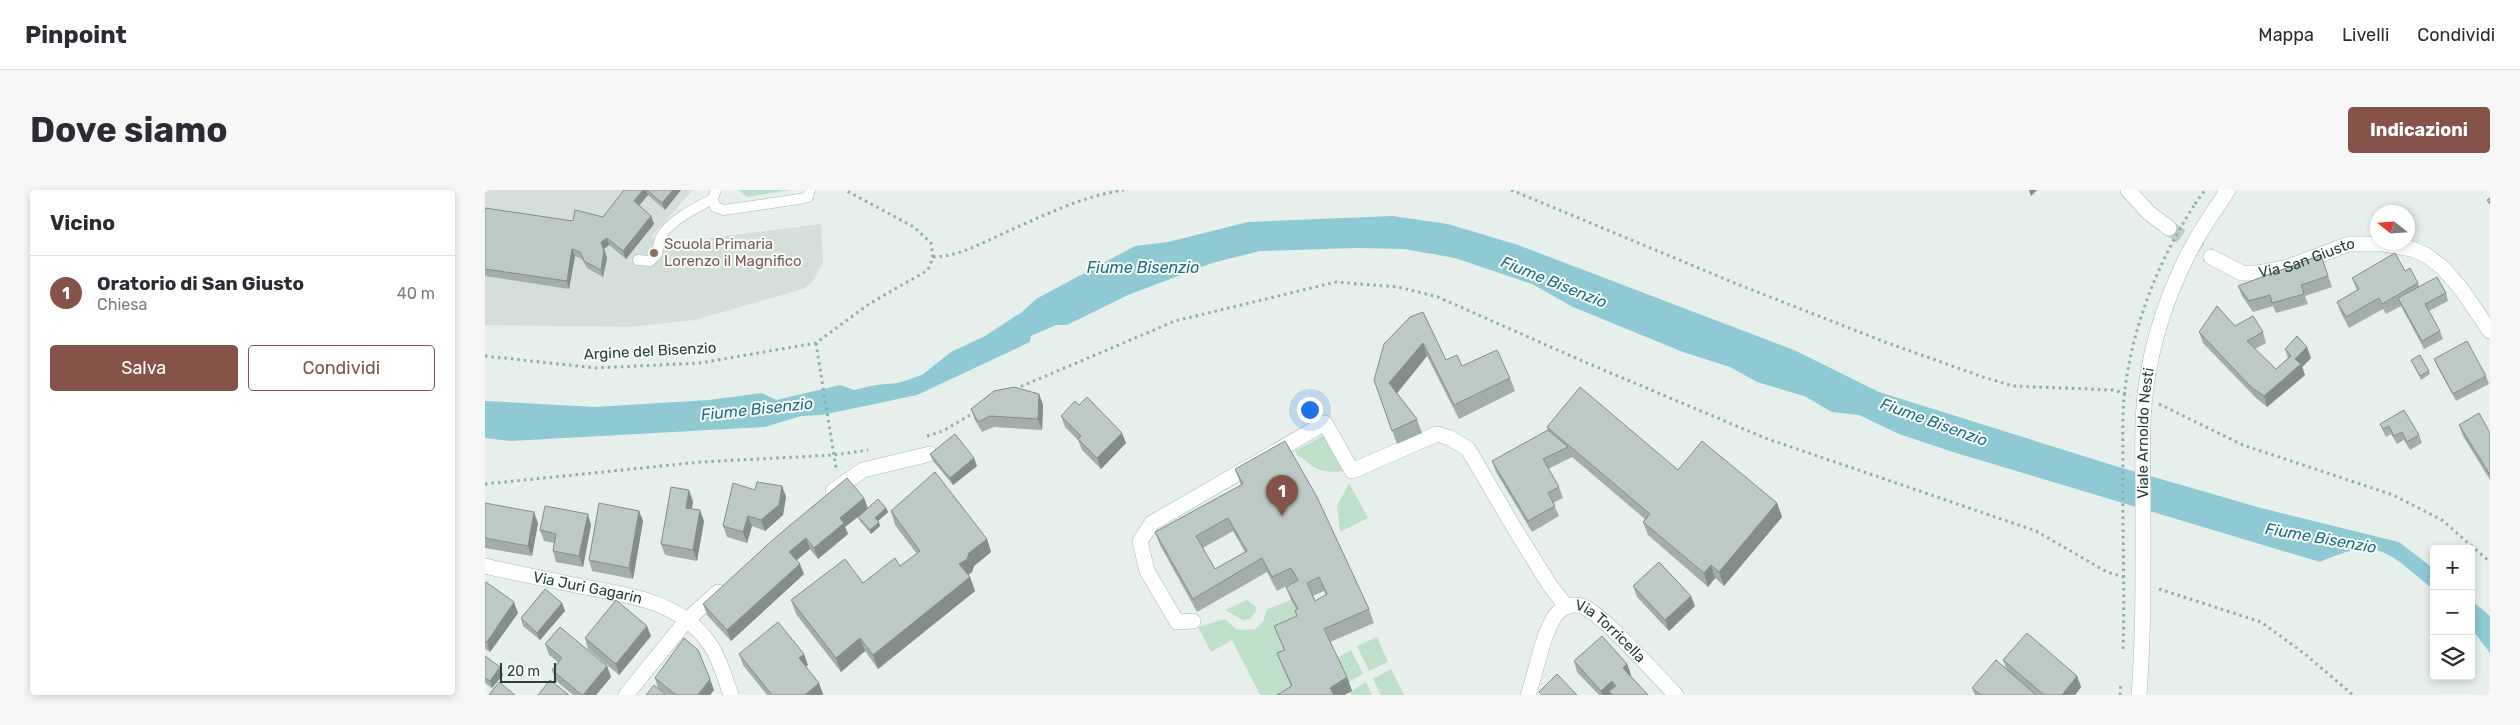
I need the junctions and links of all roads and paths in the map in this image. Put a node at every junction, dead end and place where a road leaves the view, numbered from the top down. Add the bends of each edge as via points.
1 (810, 190) edge
2 (845, 190) edge
3 (1124, 190) edge
4 (1511, 190) edge
5 (2128, 190) edge
6 (2205, 190) edge
7 (2228, 190) edge
8 (715, 194) edge
9 (2195, 204) dead end
10 (2169, 228) tunnel mouth
11 (933, 257) junction
12 (2211, 257) tunnel mouth
13 (638, 260) dead end
14 (2485, 312) edge
15 (2490, 331) edge
16 (816, 343) junction
17 (485, 356) edge
18 (1011, 391) edge
19 (2132, 396) dead end
20 (2150, 401) dead end
21 (981, 408) edge
22 (925, 437) dead end
23 (871, 450) dead end
24 (930, 454) edge
25 (834, 455) junction
26 (485, 484) edge
27 (822, 500) edge
28 (2490, 562) edge
29 (485, 566) edge
30 (2134, 581) dead end
31 (730, 582) edge
32 (2153, 587) dead end
33 (1566, 606) junction
34 (1193, 620) dead end
35 (686, 621) junction
36 (626, 695) edge
37 (731, 695) edge
38 (1528, 695) edge
39 (1675, 695) edge
40 (2139, 695) edge
41 (2353, 695) edge

1 - 8 lane via 808,197 800,199 724,210 715,207
2 - 11 path via 914,227 931,243
3 - 11 path via 1097,196 952,256
4 - 19 path via 1737,284 1983,377 2013,386 2113,390
5 - 10 street via 2149,213
6 - 9 path
7 - 40 street, Viale Arnoldo Nesti, bridge via 2172,290 2147,378 2143,426 2143,636
8 - 13 lane via 674,223 659,239 657,254 650,261
11 - 16 path via 928,270 869,304
12 - 14 street, Via San Giusto via 2242,273 2257,274 2288,267 2349,244 2383,244 2411,249 2443,268
14 - 15 street, Via San Giusto
16 - 17 path, Argine del Bisenzio via 700,363 596,368
16 - 25 path
18 - 30 path via 1175,321 1336,282 1398,287 1438,297 1765,438 2036,531 2107,572
20 - 28 path via 2169,407 2243,445 2393,495 2442,520
21 - 22 path via 943,431
23 - 25 path
24 - 27 street via 863,470
25 - 26 path via 701,462
29 - 35 street, Via Juri Gagarin via 641,598 662,605
31 - 35 street
32 - 41 path via 2261,622
33 - 34 street via 1516,531 1468,449 1437,434 1352,471 1325,423 1152,523 1140,541 1147,571 1177,622
33 - 38 street, Via Torricella via 1555,617
33 - 39 street, Via Torricella via 1581,606 1602,620
35 - 36 street
35 - 37 street, Via Juri Gagarin via 711,646

